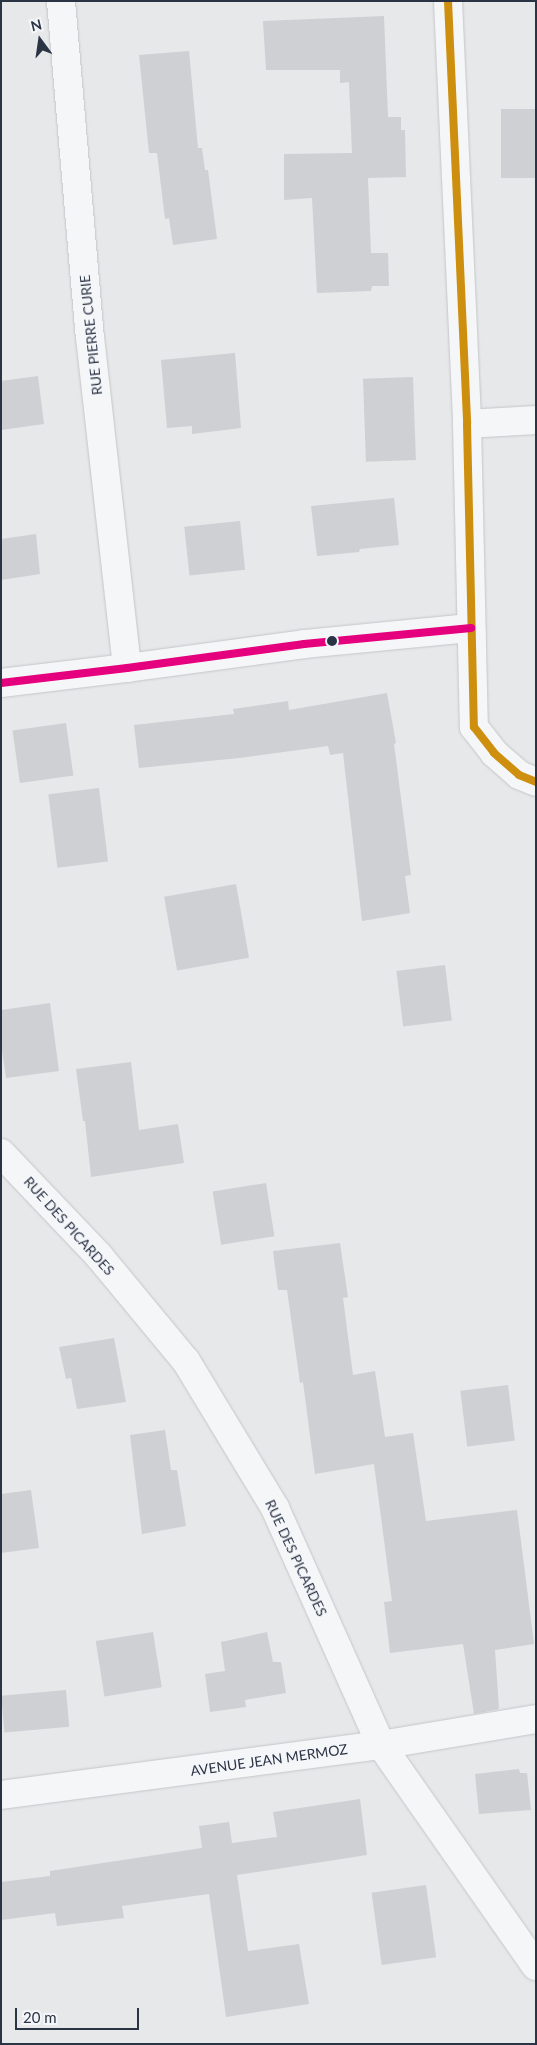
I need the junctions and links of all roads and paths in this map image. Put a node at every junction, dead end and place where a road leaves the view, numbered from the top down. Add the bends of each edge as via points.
1 (61, 1) edge
2 (448, 1) edge
3 (536, 420) edge
4 (467, 424) junction
5 (471, 628) junction
6 (127, 668) junction
7 (1, 683) edge
8 (536, 782) edge
9 (1, 1153) edge
10 (536, 1719) edge
11 (381, 1745) junction
12 (1, 1795) edge
13 (536, 1966) edge

1 - 6 street, RUE PIERRE CURIE via 90,337
2 - 4 street
3 - 4 street
4 - 5 street
5 - 6 street via 304,644
5 - 8 street via 474,727 494,753 519,775
6 - 7 street
9 - 11 street, RUE DES PICARDES via 99,1256 186,1361 275,1508
10 - 11 street, AVENUE JEAN MERMOZ
11 - 12 street, AVENUE JEAN MERMOZ
11 - 13 street, RUE DES PICARDES

